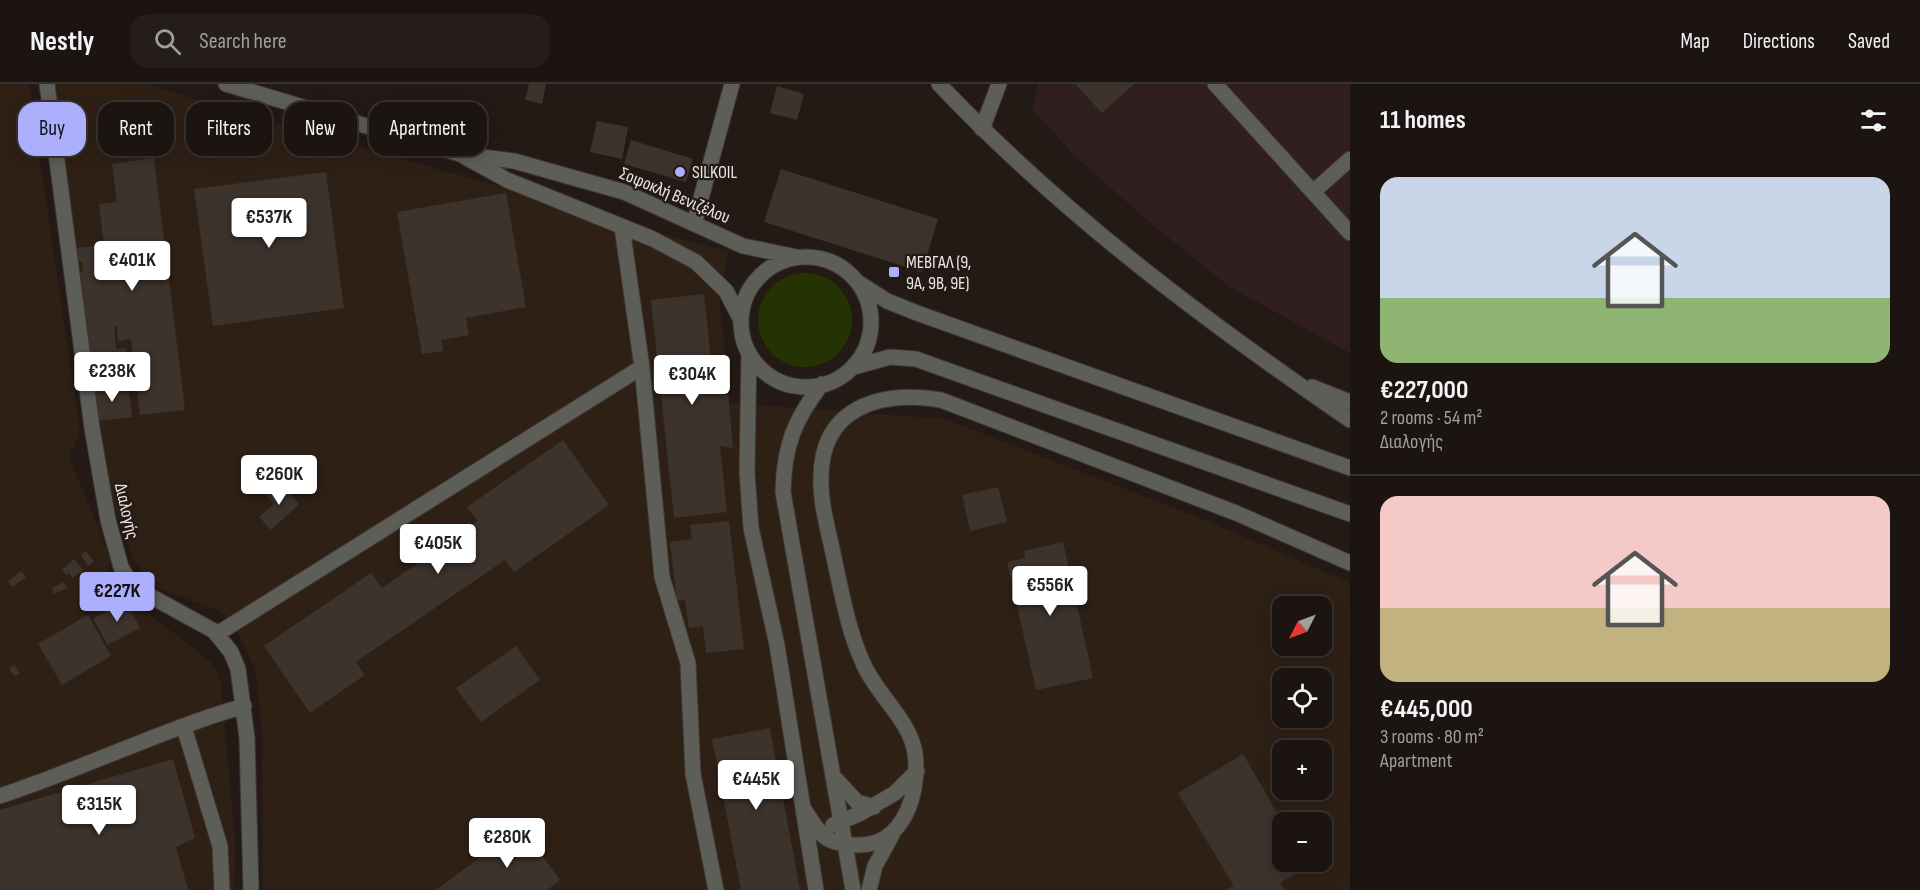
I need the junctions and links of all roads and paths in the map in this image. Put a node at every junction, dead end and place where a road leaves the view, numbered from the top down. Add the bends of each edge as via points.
1 (47, 84) edge
2 (226, 84) edge
3 (732, 84) edge
4 (939, 84) edge
5 (999, 84) edge
6 (1215, 84) edge
7 (369, 127) edge
8 (982, 129) junction
9 (464, 156) edge
10 (475, 156) edge
11 (1350, 159) edge
12 (1313, 192) junction
13 (694, 224) junction
14 (622, 227) junction
15 (1350, 233) edge
16 (797, 256) junction
17 (859, 283) junction
18 (740, 318) junction
19 (749, 353) junction
20 (642, 367) junction
21 (854, 367) junction
22 (1284, 375) junction
23 (822, 384) junction
24 (1350, 402) edge
25 (1350, 420) edge
26 (1350, 468) edge
27 (1322, 504) junction
28 (1350, 514) edge
29 (1350, 521) edge
30 (1350, 563) edge
31 (217, 634) junction
32 (244, 706) junction
33 (184, 727) junction
34 (917, 771) junction
35 (833, 776) junction
36 (0, 796) edge
37 (874, 807) junction
38 (802, 808) junction
39 (841, 820) junction
40 (895, 831) junction
41 (825, 837) junction
42 (845, 846) junction
43 (812, 858) junction
44 (222, 890) edge
45 (251, 890) edge
46 (716, 890) edge
47 (816, 890) edge
48 (853, 890) edge
49 (869, 890) edge

1 - 31 street, Διαλογής via 96,460 118,558 126,578 138,590
2 - 7 street, Σοφοκλή Βενιζέλου
3 - 13 street
4 - 8 street
5 - 8 street
6 - 12 street
8 - 22 street via 1123,254
9 - 14 street via 507,180
10 - 13 street, Σοφοκλή Βενιζέλου via 514,161 624,192
11 - 12 street
12 - 15 street
13 - 16 street, Σοφοκλή Βενιζέλου via 743,246
14 - 18 street via 696,262 726,291
14 - 20 street
16 - 17 street via 828,260
16 - 18 street via 776,263 758,277 745,296
17 - 21 street via 869,304 872,326 866,348
17 - 26 street via 887,301 917,313
18 - 19 street
19 - 23 street via 770,377 791,386
19 - 38 street via 747,472 751,528 777,645
20 - 31 street
20 - 46 street via 662,577 688,663 693,774
21 - 23 street via 835,381
21 - 27 street via 890,357 915,359
22 - 24 street
22 - 25 street
23 - 35 street via 801,412 790,438 783,492
27 - 28 street
27 - 29 street
30 - 34 street via 1236,513 941,400 893,397 858,408 842,419 830,435 823,455 823,502 854,642 875,686 908,733
31 - 32 street, Διαλογής via 238,669
32 - 33 street
32 - 45 street, Διαλογής
33 - 36 street
33 - 44 street via 220,846
34 - 37 street via 895,794
34 - 40 street via 910,807
35 - 37 street via 857,802
35 - 39 street
37 - 39 street
38 - 41 street
38 - 43 street
39 - 41 street
39 - 42 street
40 - 42 street via 873,845
40 - 49 street via 875,866
41 - 42 street
41 - 43 street
42 - 48 street
43 - 47 street

